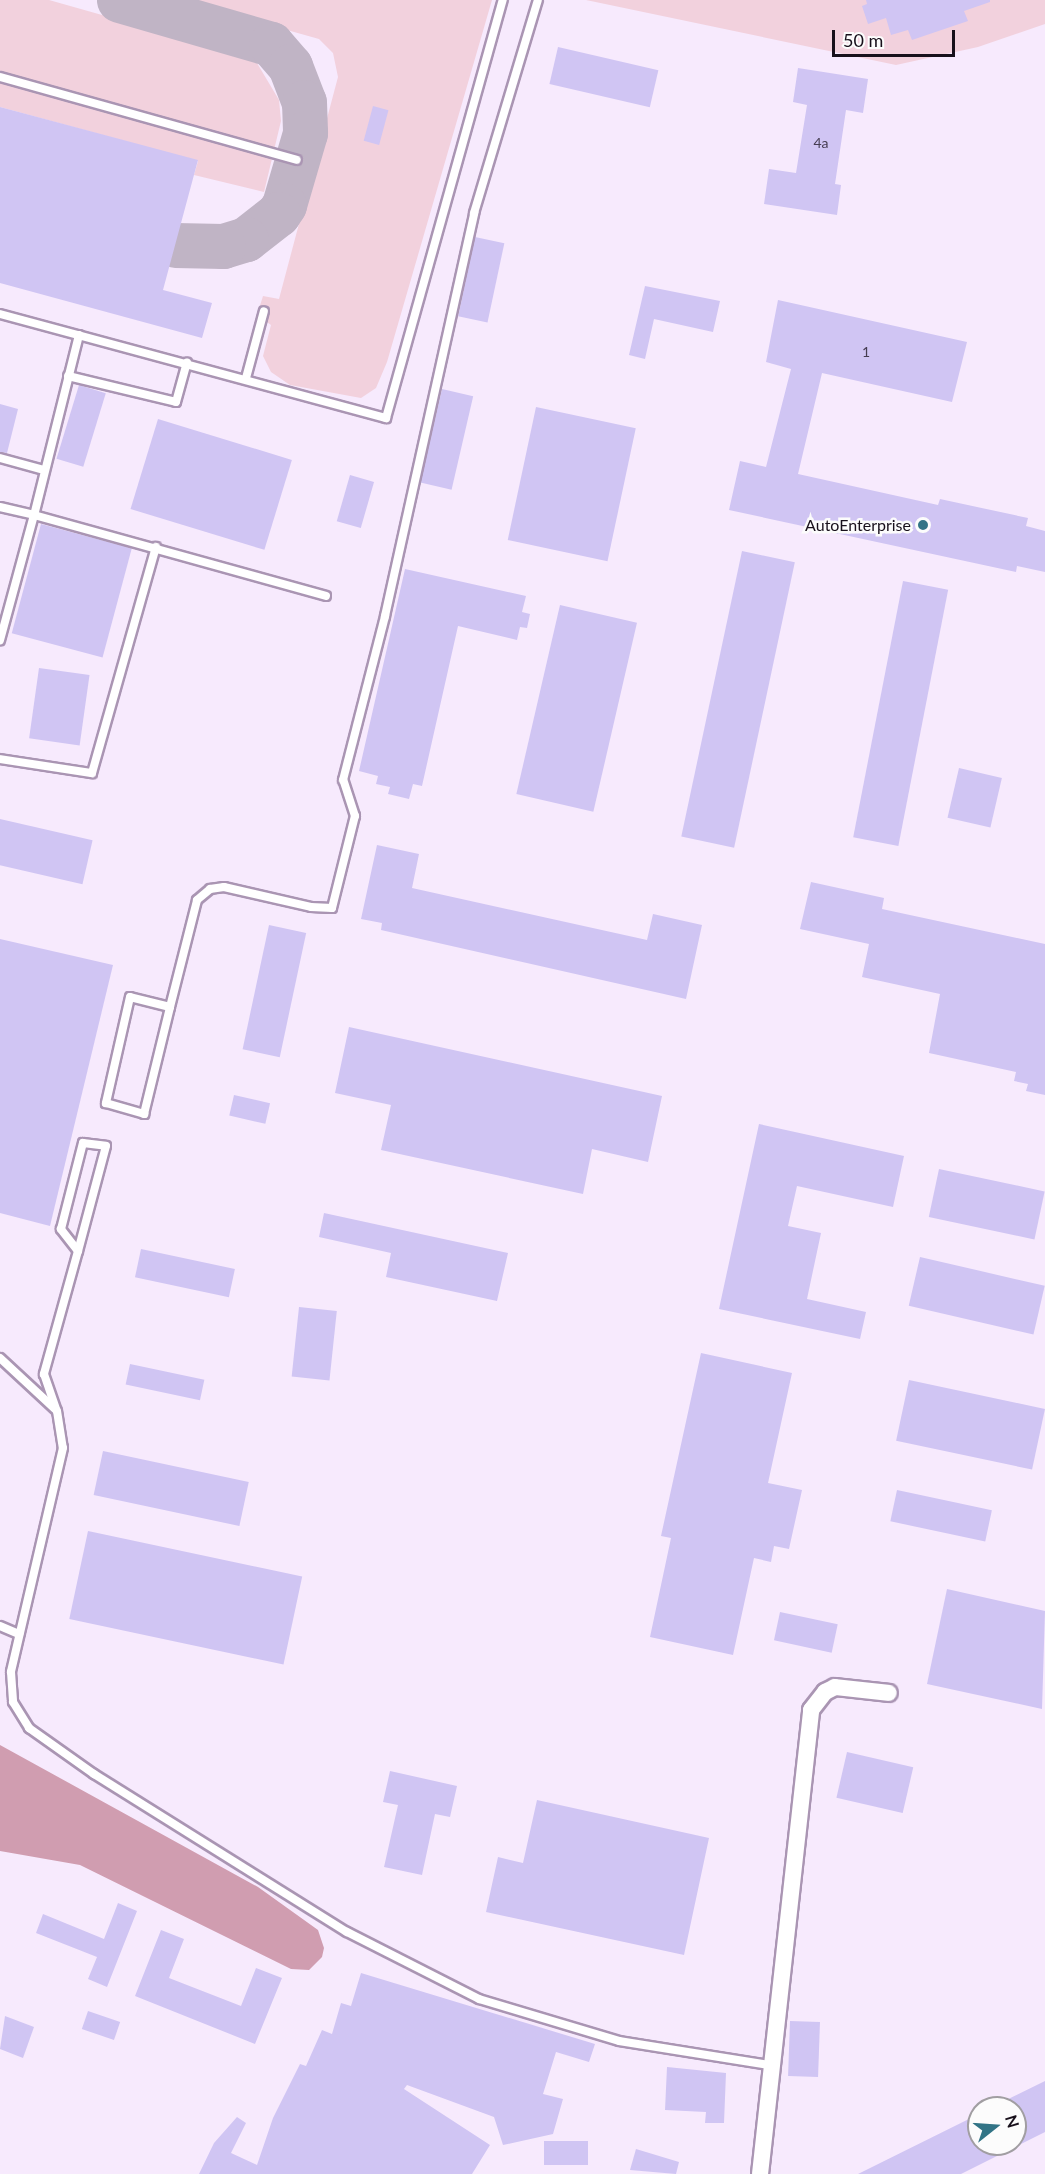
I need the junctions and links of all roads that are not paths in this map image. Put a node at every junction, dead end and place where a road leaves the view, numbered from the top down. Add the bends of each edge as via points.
1 (503, 0) edge
2 (538, 0) edge
3 (0, 77) edge
4 (297, 160) dead end
5 (264, 310) dead end
6 (0, 314) edge
7 (79, 335) junction
8 (187, 362) junction
9 (68, 376) junction
10 (246, 378) junction
11 (0, 458) edge
12 (44, 470) junction
13 (0, 507) edge
14 (34, 515) junction
15 (156, 546) junction
16 (326, 596) dead end
17 (0, 640) edge
18 (0, 759) edge
19 (170, 1007) junction
20 (78, 1251) junction
21 (0, 1358) edge
22 (57, 1411) junction
23 (0, 1626) edge
24 (19, 1634) junction
25 (889, 1693) dead end
26 (769, 2065) junction
27 (760, 2174) edge

1 - 10 lane via 386,418
2 - 19 lane via 474,213 385,616 343,780 355,816 332,908 311,907 224,887 210,889 197,900
3 - 4 lane
5 - 10 lane
6 - 7 lane
7 - 8 lane
7 - 9 lane
8 - 9 lane via 176,402
8 - 10 lane
9 - 12 lane
11 - 12 lane
12 - 14 lane
13 - 14 lane
14 - 15 lane
14 - 17 lane
15 - 16 lane
15 - 18 lane via 92,773
19 - 19 lane via 144,1114 106,1103 130,997
20 - 20 lane via 92,1199 106,1146 83,1143 61,1229
20 - 22 lane via 44,1374
21 - 22 lane
22 - 24 lane via 63,1448
23 - 24 lane
24 - 26 lane via 10,1688 29,1728 94,1774 347,1932 479,1999 619,2041
25 - 26 street via 846,1685 835,1687 825,1692 811,1710
26 - 27 street

